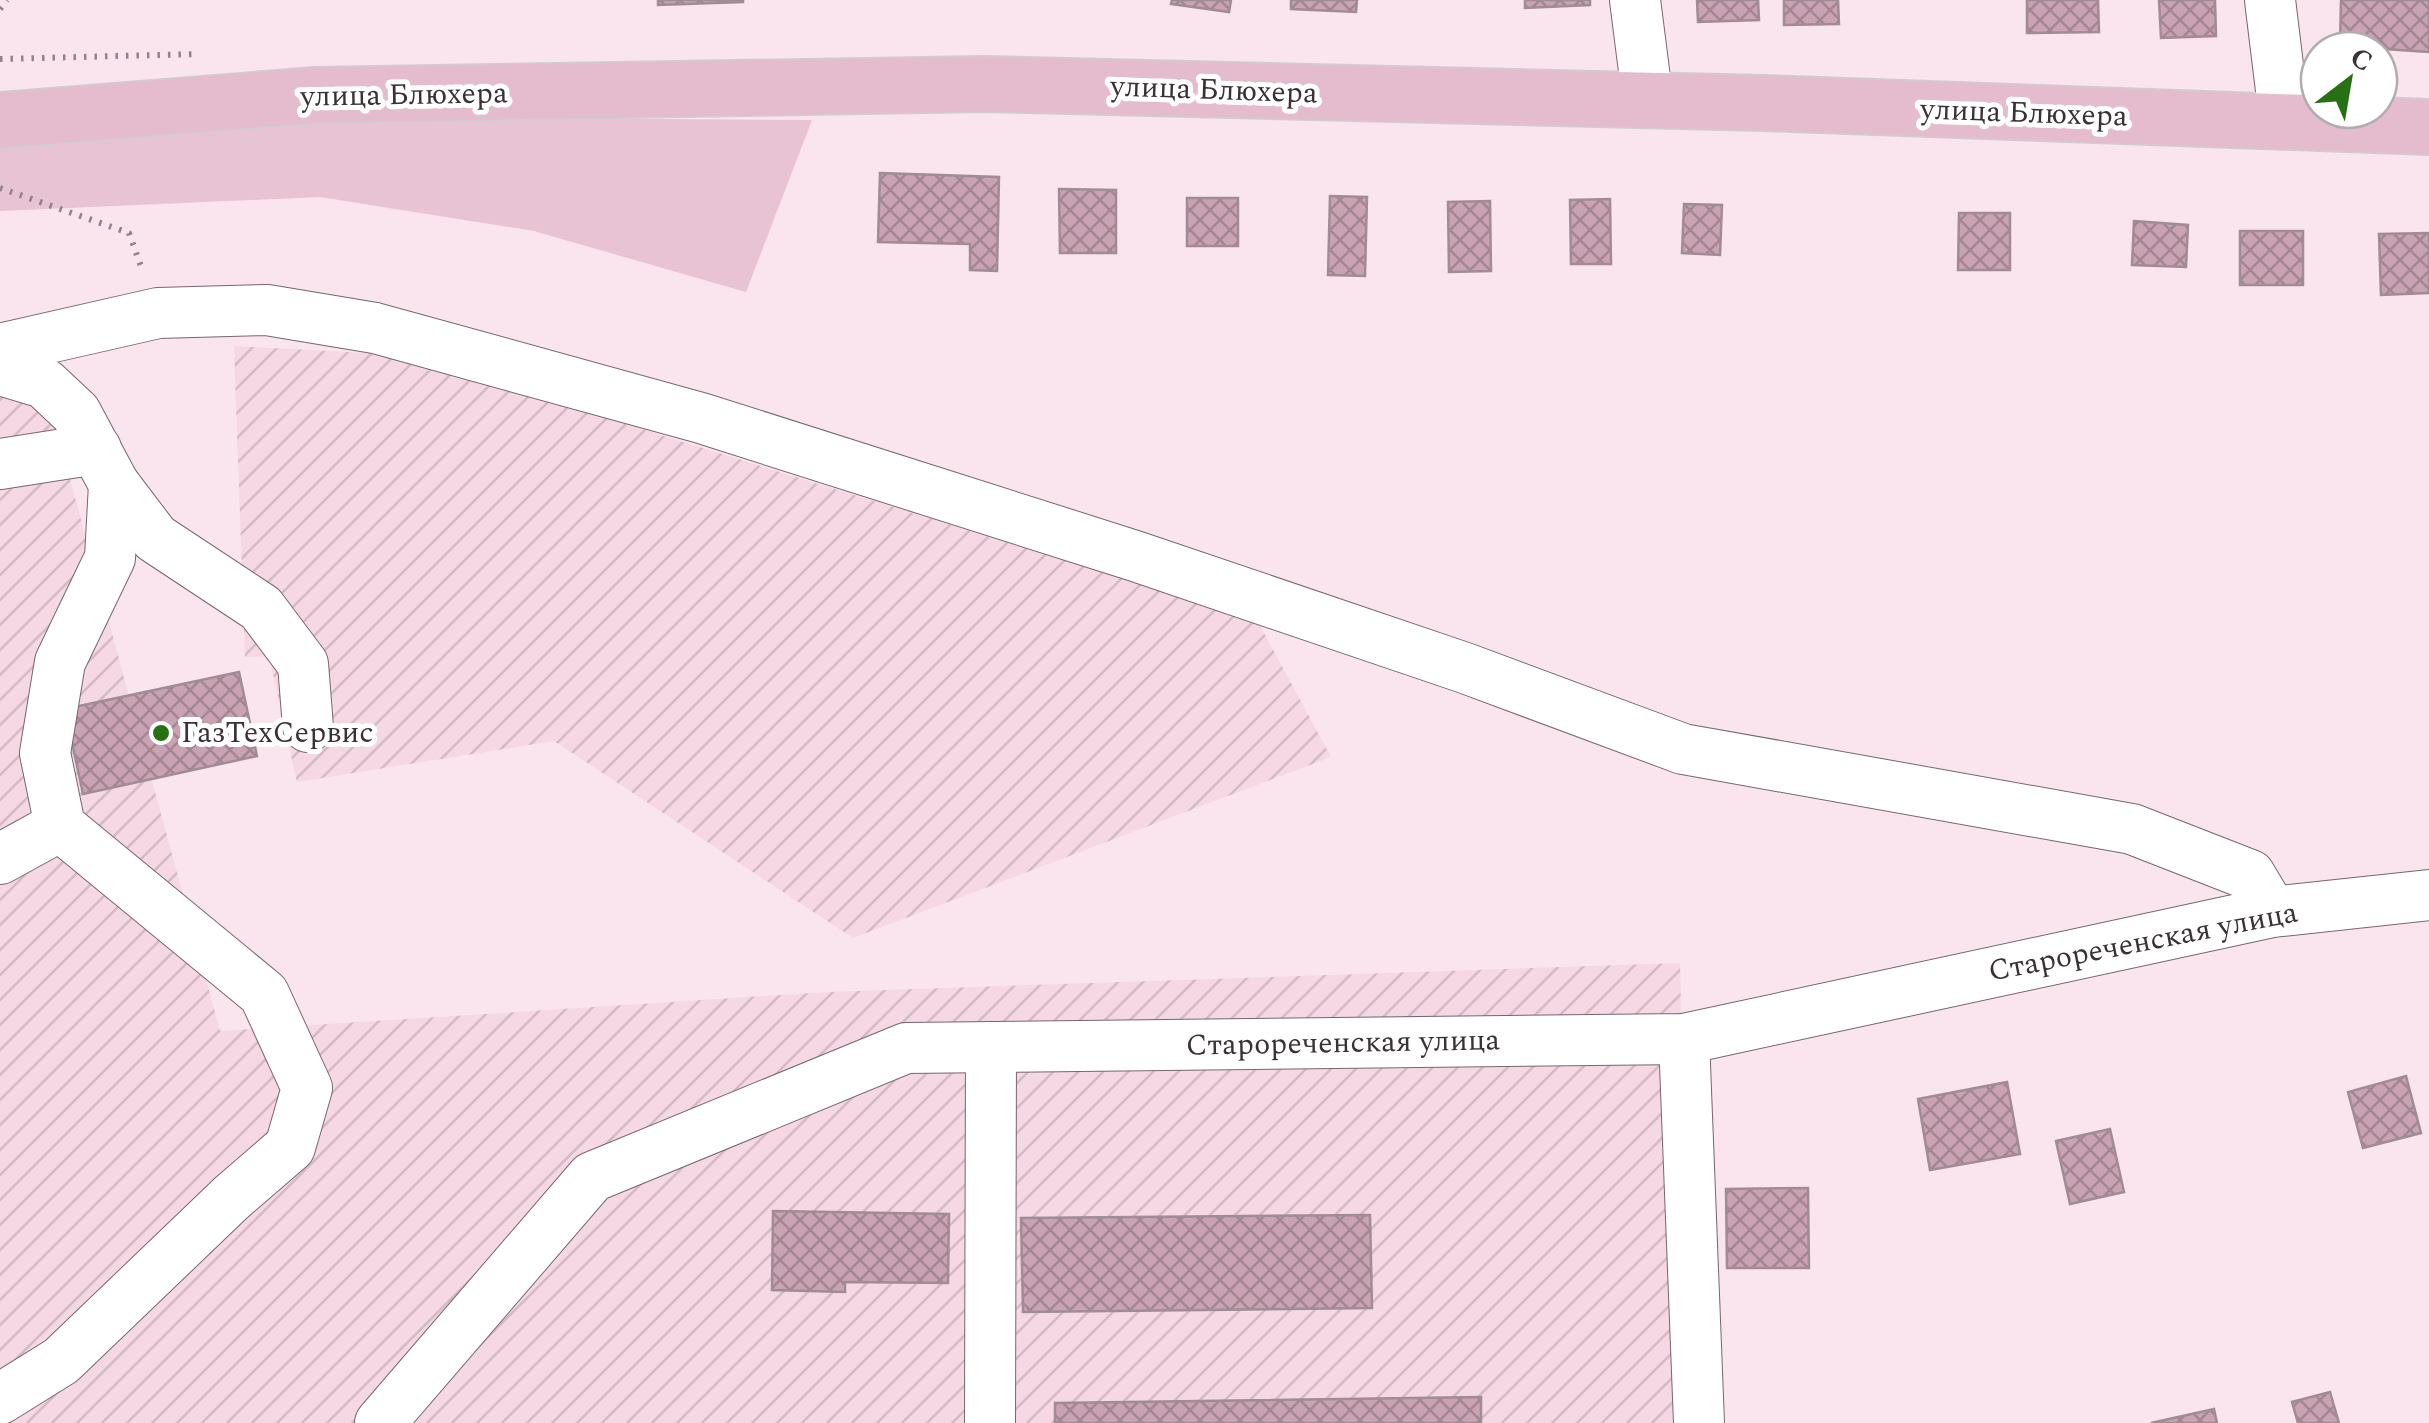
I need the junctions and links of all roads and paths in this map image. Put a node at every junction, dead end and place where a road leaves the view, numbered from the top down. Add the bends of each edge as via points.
1 (7, 0) edge
2 (1635, 0) edge
3 (2270, 0) edge
4 (0, 9) edge
5 (1648, 102) junction
6 (0, 120) edge
7 (2285, 123) junction
8 (2429, 127) edge
9 (0, 188) edge
10 (158, 314) junction
11 (0, 349) edge
12 (0, 370) edge
13 (0, 464) edge
14 (105, 467) junction
15 (308, 727) dead end
16 (60, 826) junction
17 (0, 860) edge
18 (2429, 894) edge
19 (2272, 912) junction
20 (1684, 1039) junction
21 (991, 1047) junction
22 (0, 1398) edge
23 (380, 1423) edge
24 (990, 1423) edge
25 (1699, 1423) edge

1 - 4 path
2 - 5 street
3 - 7 street
5 - 6 main road, улица Блюхера via 984,84 316,95
5 - 7 main road, улица Блюхера
7 - 8 main road, улица Блюхера
9 - 10 path via 129,233
10 - 11 street
10 - 19 street via 267,310 375,328 701,418 1135,556 1683,748 2132,828 2250,875
12 - 14 street via 44,383 76,413
13 - 14 street
14 - 15 street via 156,538 261,608 303,664
14 - 16 street via 110,558 60,662 45,753
16 - 17 street
16 - 22 street via 264,994 306,1088 290,1147 61,1362
18 - 19 street, Старореченская улица
19 - 20 street, Старореченская улица
20 - 21 street, Старореченская улица
20 - 25 street
21 - 23 street, Старореченская улица via 906,1048 592,1177
21 - 24 street

